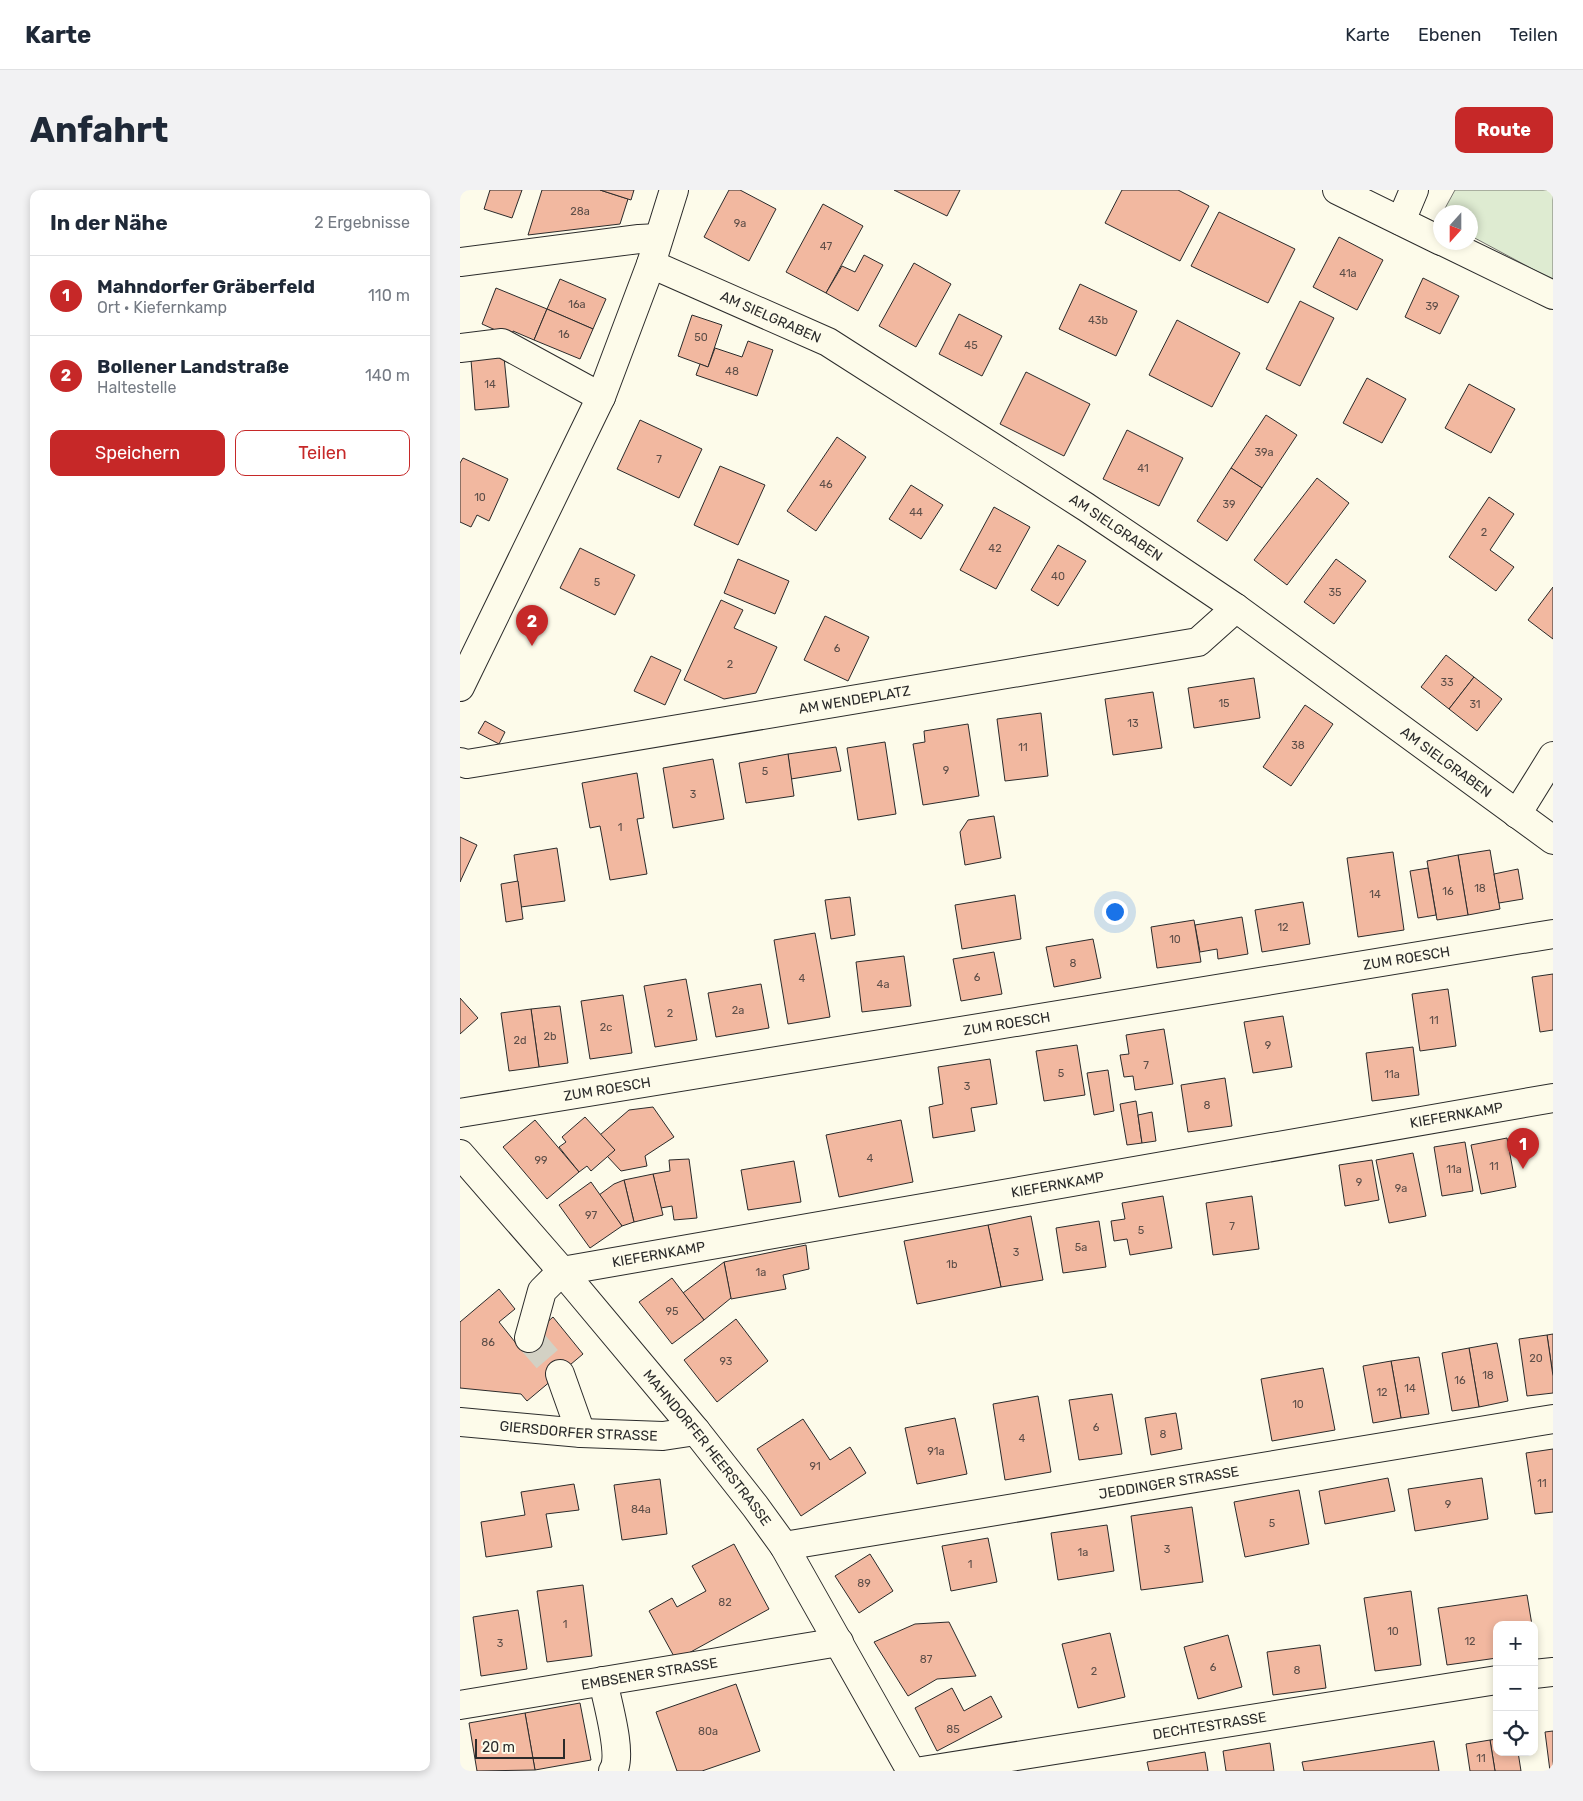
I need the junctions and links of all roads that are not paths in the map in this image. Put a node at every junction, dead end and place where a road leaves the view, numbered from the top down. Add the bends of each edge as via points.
1 (674, 190) edge
2 (1337, 190) edge
3 (1414, 190) edge
4 (1401, 221) junction
5 (1433, 237) edge
6 (658, 238) junction
7 (1460, 250) edge
8 (460, 262) edge
9 (651, 264) junction
10 (1553, 295) edge
11 (460, 348) edge
12 (601, 396) junction
13 (1236, 608) junction
14 (460, 687) edge
15 (1553, 756) edge
16 (460, 762) edge
17 (1518, 814) junction
18 (1553, 840) edge
19 (1553, 934) edge
20 (1553, 1098) edge
21 (460, 1113) edge
22 (460, 1154) edge
23 (562, 1271) junction
24 (529, 1338) dead end
25 (560, 1374) tunnel mouth
26 (1553, 1419) edge
27 (460, 1422) edge
28 (696, 1431) junction
29 (582, 1433) junction
30 (784, 1546) junction
31 (838, 1642) junction
32 (1553, 1672) edge
33 (1538, 1674) edge
34 (603, 1681) junction
35 (1493, 1681) edge
36 (460, 1705) edge
37 (1024, 1763) edge
38 (613, 1771) edge
39 (911, 1771) edge
40 (922, 1771) edge

1 - 6 street
2 - 4 street
3 - 4 street
4 - 5 street
6 - 8 street
6 - 9 street
7 - 10 street
9 - 12 street
9 - 13 street, AM SIELGRABEN via 828,342 1086,507
11 - 12 street via 502,343
12 - 14 street
13 - 16 street, AM WENDEPLATZ via 1198,642 572,747 467,764
13 - 17 street, AM SIELGRABEN
15 - 17 street
17 - 18 street, AM SIELGRABEN
19 - 21 street, ZUM ROESCH
20 - 23 street, KIEFERNKAMP
22 - 23 street, MAHNDORFER HEERSTRASSE
23 - 24 street via 542,1291
23 - 28 street, MAHNDORFER HEERSTRASSE
25 - 29 street
26 - 30 street, JEDDINGER STRASSE
27 - 29 street, GIERSDORFER STRASSE
28 - 29 street, GIERSDORFER STRASSE via 663,1436
28 - 30 street, MAHNDORFER HEERSTRASSE
30 - 31 street, MAHNDORFER HEERSTRASSE
31 - 34 street, EMBSENER STRASSE
31 - 39 street, MAHNDORFER HEERSTRASSE
32 - 33 street
34 - 36 street, EMBSENER STRASSE
34 - 38 street via 617,1752
35 - 37 street, DECHTESTRASSE
37 - 40 street, DECHTESTRASSE

